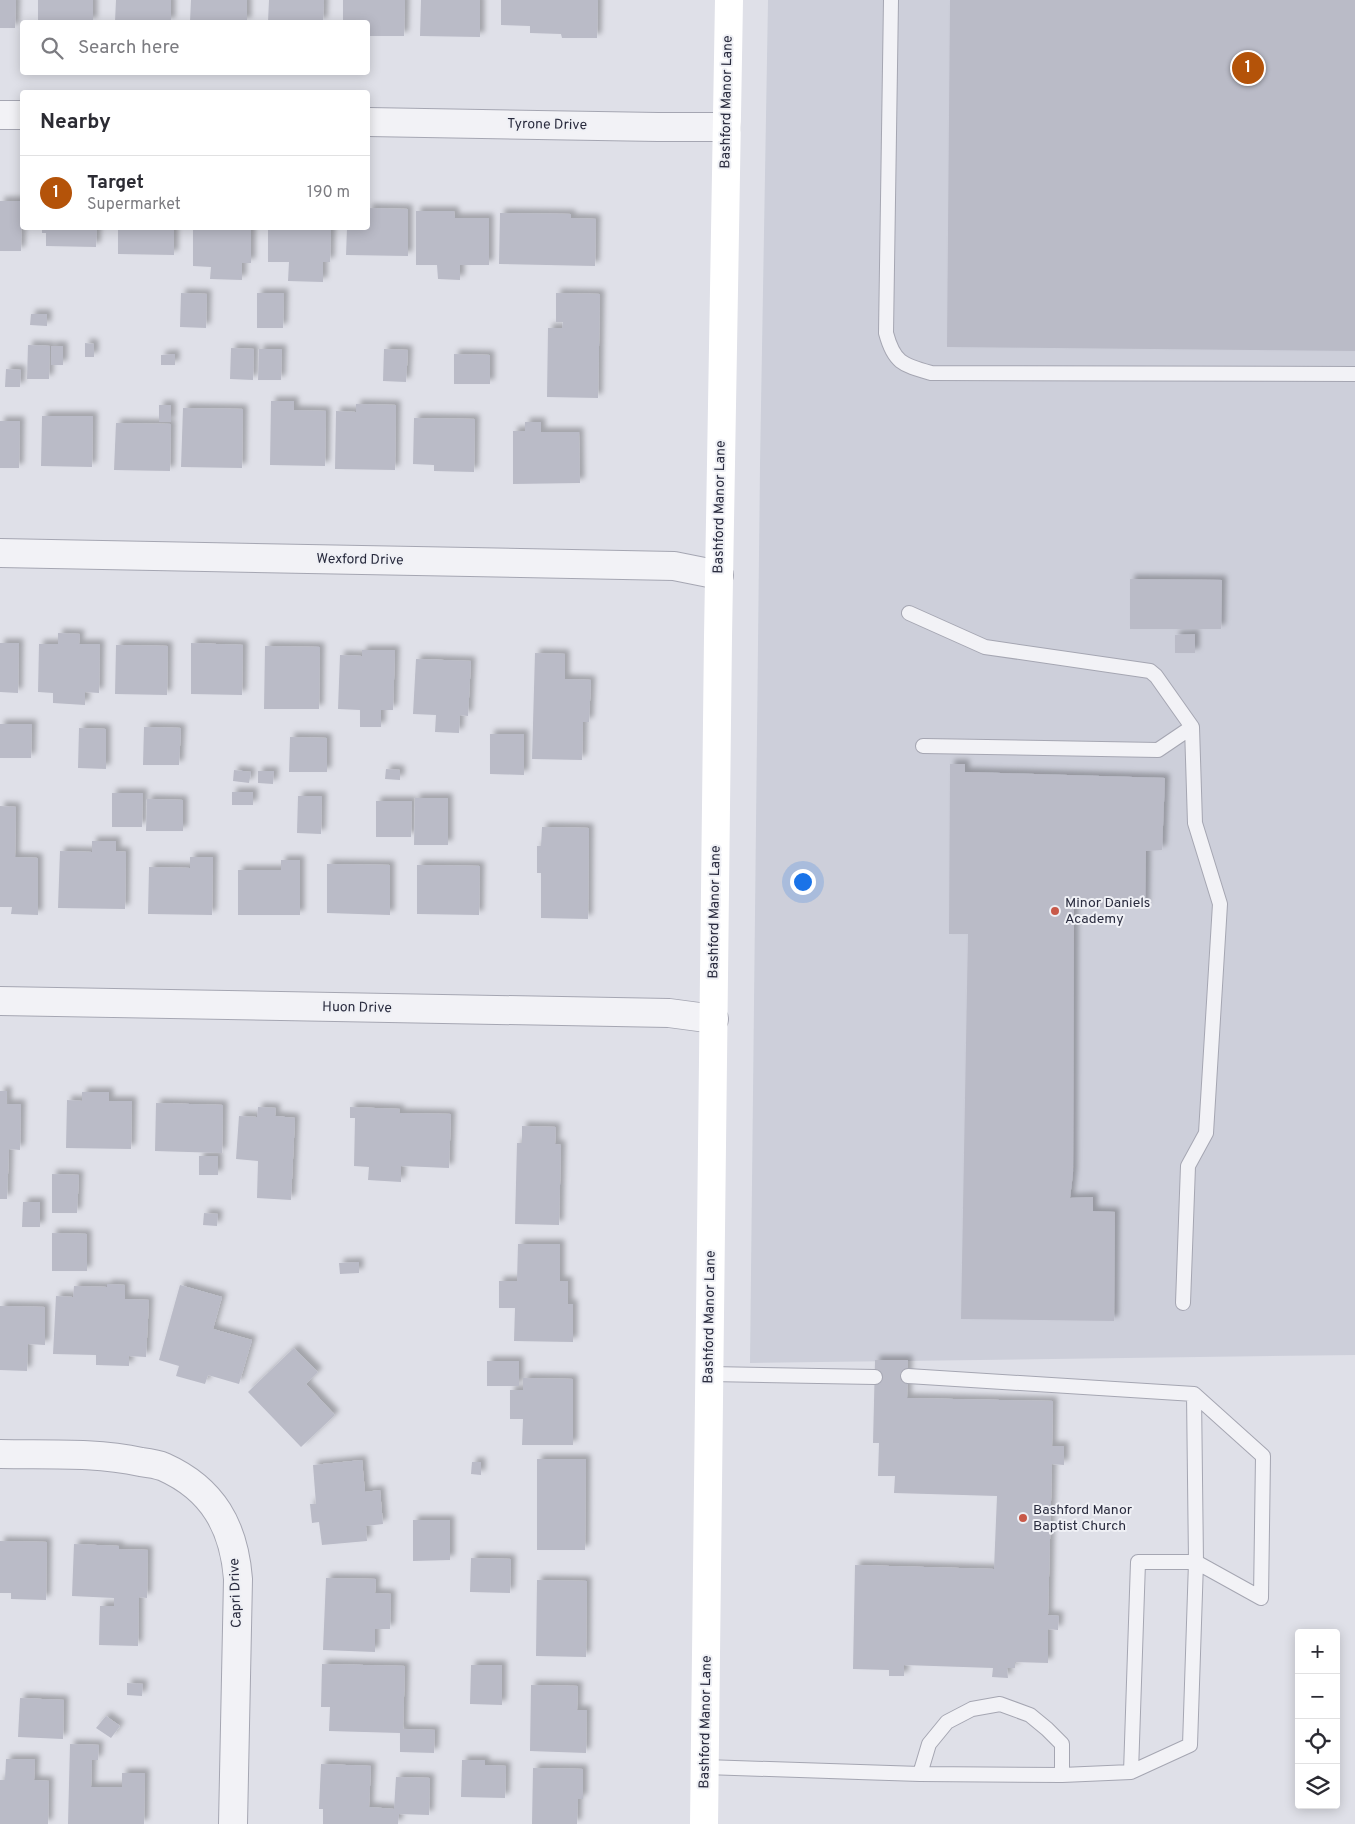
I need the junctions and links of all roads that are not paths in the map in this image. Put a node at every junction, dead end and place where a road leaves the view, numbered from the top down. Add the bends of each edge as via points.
1 (729, 0) edge
2 (891, 0) edge
3 (0, 115) edge
4 (20, 115) edge
5 (370, 122) edge
6 (726, 127) junction
7 (1355, 374) edge
8 (0, 553) edge
9 (719, 575) junction
10 (909, 613) dead end
11 (1192, 727) junction
12 (923, 746) dead end
13 (0, 1001) edge
14 (714, 1019) junction
15 (1183, 1303) dead end
16 (710, 1374) junction
17 (908, 1376) dead end
18 (875, 1377) dead end
19 (1194, 1394) junction
20 (0, 1454) edge
21 (1196, 1562) junction
22 (705, 1767) junction
23 (1132, 1772) junction
24 (920, 1774) junction
25 (1062, 1775) junction
26 (233, 1824) edge
27 (704, 1824) edge

1 - 6 street, Bashford Manor Lane
2 - 7 lane via 886,333 891,352 906,366 931,372
3 - 4 street
5 - 6 street, Tyrone Drive
6 - 9 street, Bashford Manor Lane
8 - 9 street, Wexford Drive via 674,566
9 - 14 street, Bashford Manor Lane
10 - 11 lane via 985,647 1150,671
11 - 12 lane via 1158,750
11 - 15 lane via 1195,823 1220,904 1206,1133 1188,1166
13 - 14 street, Huon Drive via 669,1013
14 - 16 street, Bashford Manor Lane
16 - 18 lane
16 - 22 street, Bashford Manor Lane
17 - 19 lane
19 - 21 lane
19 - 21 lane via 1263,1456 1261,1598
20 - 26 street, Capri Drive via 116,1457 163,1466 194,1485 223,1520 236,1556 238,1579
21 - 23 lane via 1190,1745
21 - 23 lane via 1138,1562
22 - 24 lane
22 - 27 street, Bashford Manor Lane
23 - 25 lane
24 - 25 lane
24 - 25 lane via 929,1744 947,1722 972,1708 1000,1704 1030,1715 1062,1744

